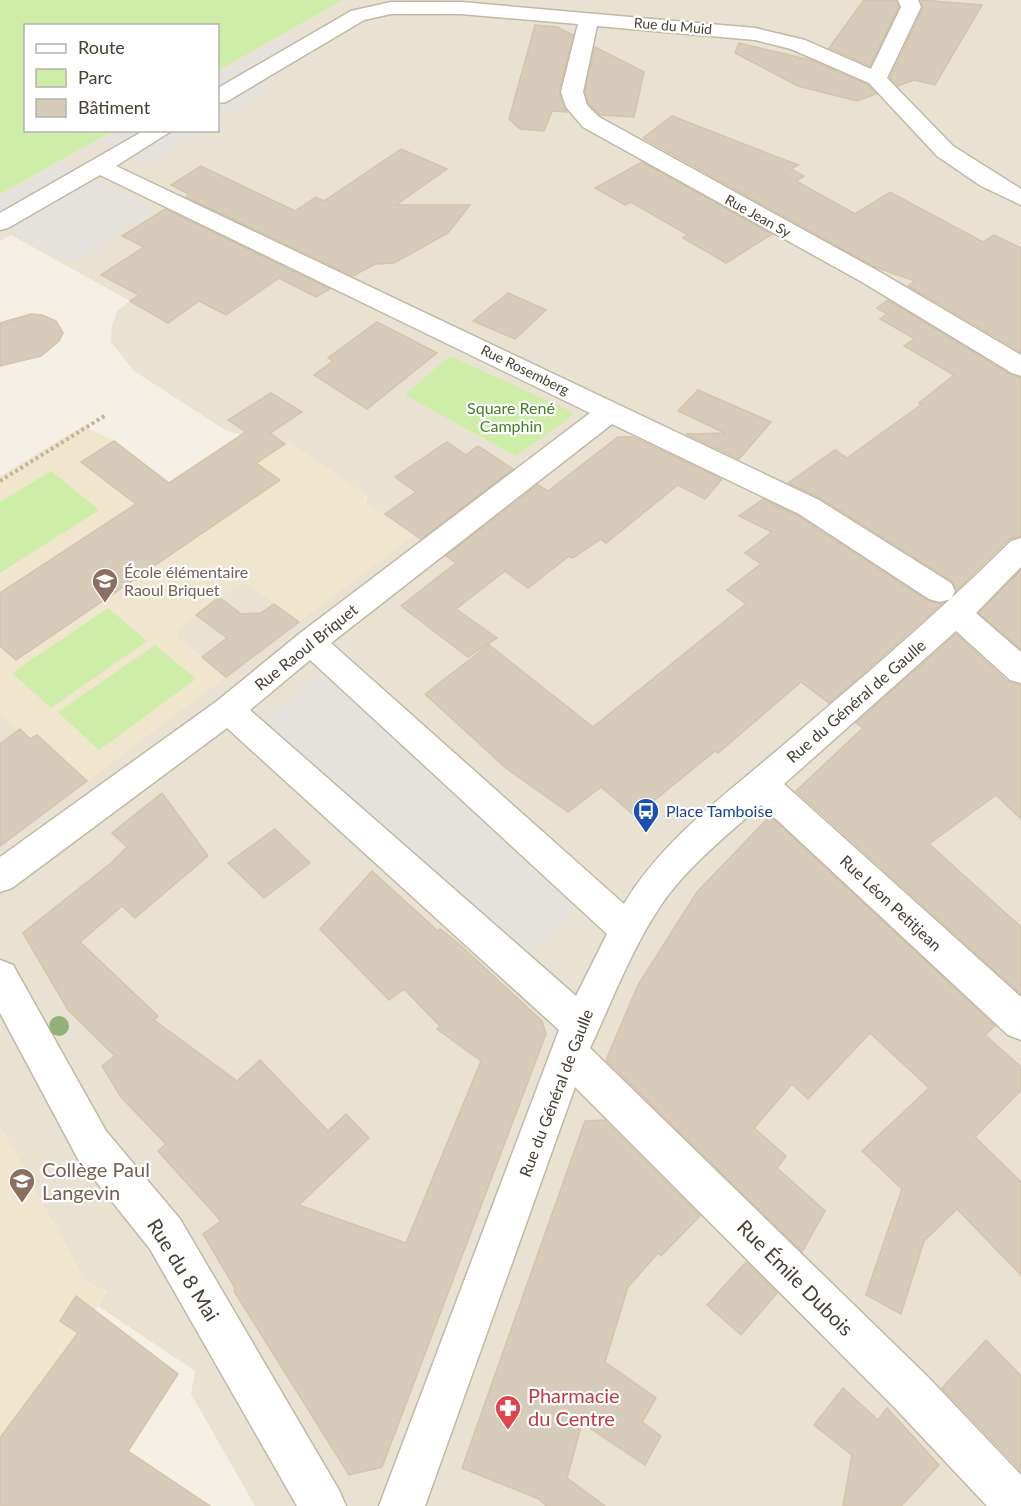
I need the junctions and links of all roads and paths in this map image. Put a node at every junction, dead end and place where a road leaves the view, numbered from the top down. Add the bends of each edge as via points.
1 (908, 0) edge
2 (467, 4) edge
3 (589, 19) junction
4 (876, 79) junction
5 (219, 96) edge
6 (159, 132) edge
7 (101, 167) junction
8 (1021, 198) edge
9 (0, 223) edge
10 (1021, 367) edge
11 (609, 411) junction
12 (106, 414) dead end
13 (0, 481) edge
14 (1021, 549) edge
15 (948, 602) junction
16 (310, 642) junction
17 (1021, 671) edge
18 (228, 710) junction
19 (761, 784) junction
20 (0, 877) edge
21 (628, 930) junction
22 (0, 977) edge
23 (1021, 1022) edge
24 (574, 1039) junction
25 (323, 1506) edge
26 (402, 1506) edge
27 (1019, 1506) edge

1 - 4 street via 911,7
2 - 3 street, Rue du Muid
2 - 5 street, Rue du Muid via 391,8 358,15
3 - 4 street, Rue du Muid via 755,34 798,44
3 - 10 street, Rue Jean Sy via 572,92 577,108 591,122 871,277
4 - 8 street, Rue du Muid via 945,151
6 - 7 street
7 - 9 street
7 - 11 street, Rue Rosemberg
11 - 15 street, Rue Rosemberg via 809,507
11 - 16 street, Rue Raoul Briquet
12 - 13 path
14 - 15 street, Rue du Général de Gaulle
15 - 17 street, Rue Rosemberg
15 - 19 street, Rue du Général de Gaulle
16 - 18 street, Rue Raoul Briquet
16 - 21 street
18 - 20 street, Rue Raoul Briquet
18 - 24 street
19 - 21 street, Rue du Général de Gaulle via 690,846 649,894
19 - 23 street, Rue Léon Petitjean
21 - 24 street, Rue du Général de Gaulle
22 - 25 street, Rue du 8 Mai via 92,1145 165,1234
24 - 26 street, Rue du Général de Gaulle
24 - 27 street, Rue Émile Dubois

